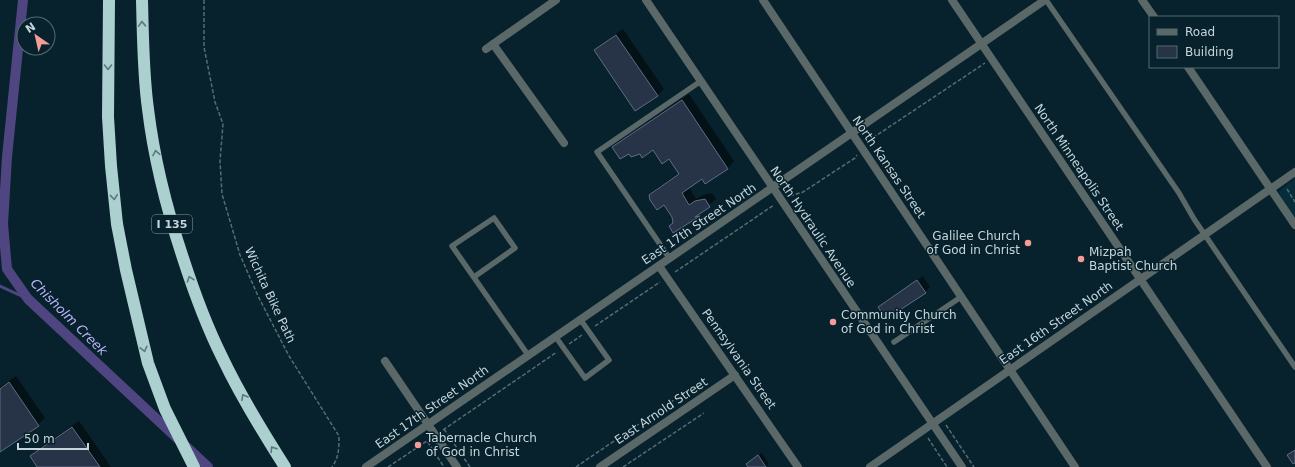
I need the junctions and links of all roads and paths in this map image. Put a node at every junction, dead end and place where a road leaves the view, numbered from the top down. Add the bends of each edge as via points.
1 (109, 0) edge
2 (142, 0) edge
3 (204, 0) edge
4 (556, 0) edge
5 (646, 0) edge
6 (763, 0) edge
7 (952, 0) edge
8 (1046, 0) edge
9 (1142, 0) edge
10 (1153, 16) edge
11 (980, 44) junction
12 (991, 59) junction
13 (1189, 68) edge
14 (701, 82) junction
15 (852, 133) junction
16 (564, 143) dead end
17 (862, 148) junction
18 (1295, 172) edge
19 (772, 188) junction
20 (1271, 189) junction
21 (1287, 189) dead end
22 (781, 201) junction
23 (1295, 202) edge
24 (1295, 225) edge
25 (1205, 235) junction
26 (670, 259) junction
27 (659, 266) junction
28 (474, 277) junction
29 (667, 278) junction
30 (1141, 279) junction
31 (961, 297) junction
32 (580, 319) junction
33 (589, 331) junction
34 (555, 336) junction
35 (894, 342) dead end
36 (564, 348) junction
37 (528, 355) junction
38 (385, 361) dead end
39 (1295, 367) edge
40 (1010, 370) junction
41 (735, 375) junction
42 (690, 390) dead end
43 (704, 413) dead end
44 (932, 423) junction
45 (428, 424) junction
46 (444, 429) junction
47 (436, 435) junction
48 (426, 441) junction
49 (194, 467) edge
50 (285, 467) edge
51 (332, 467) edge
52 (366, 467) edge
53 (388, 467) edge
54 (444, 467) edge
55 (457, 467) edge
56 (470, 467) edge
57 (576, 467) edge
58 (600, 467) edge
59 (623, 467) edge
60 (798, 467) edge
61 (870, 467) edge
62 (962, 467) edge
63 (1075, 467) edge
64 (1267, 467) edge

1 -> 49 highway via 108,117 117,224 148,363 165,409
50 -> 2 highway, I 135 via 262,431 208,328 174,230 163,189 148,109
3 - 51 path, Wichita Bike Path via 204,47 222,124 222,194 240,255 258,296 289,356 339,436 339,449
4 - 16 street via 490,46
5 - 14 street, North Hydraulic Avenue
6 - 15 street, North Kansas Street
7 - 11 street, North Minneapolis Street
8 - 11 street, East 17th Street North
8 - 25 lane
9 - 10 street
11 - 12 street, North Minneapolis Street
11 - 15 street, East 17th Street North
12 - 17 path
12 - 30 street, North Minneapolis Street
13 - 20 street
14 - 19 street, North Hydraulic Avenue
14 - 26 lane via 597,152
15 - 17 street, North Kansas Street
15 - 19 street, East 17th Street North
17 - 22 path via 855,158 803,192
17 - 31 street, North Kansas Street
18 - 20 street, East 16th Street North
19 - 22 street, North Hydraulic Avenue
19 - 26 street, East 17th Street North
20 - 24 street
20 - 25 street, East 16th Street North
21 - 23 path
22 - 29 path
22 - 44 street, North Hydraulic Avenue
25 - 30 street, East 16th Street North
25 - 39 lane
26 - 27 street, East 17th Street North
27 - 29 street, Pennsylvania Street
27 - 32 street, East 17th Street North
28 - 28 lane via 452,246 494,218 515,248
28 - 37 lane
29 - 33 path
29 - 41 street, Pennsylvania Street
30 - 40 street, East 16th Street North
30 - 64 street, North Minneapolis Street
31 - 35 lane
31 - 40 street, North Kansas Street
32 - 33 lane
32 - 34 street, East 17th Street North
33 - 36 path
33 - 36 lane via 609,360 585,378
34 - 36 lane
34 - 37 street, East 17th Street North
36 - 46 path
37 - 45 street, East 17th Street North
38 - 45 street
40 - 44 street, East 16th Street North
40 - 63 street, North Kansas Street
41 - 58 street, East Arnold Street
41 - 60 street, Pennsylvania Street
42 - 57 path
43 - 59 path
44 - 61 street, East 16th Street North
44 - 62 street, North Hydraulic Avenue
45 - 47 street
45 - 52 street, East 17th Street North
46 - 47 path
46 - 56 path
47 - 48 path
47 - 55 street
48 - 53 path
48 - 54 path

